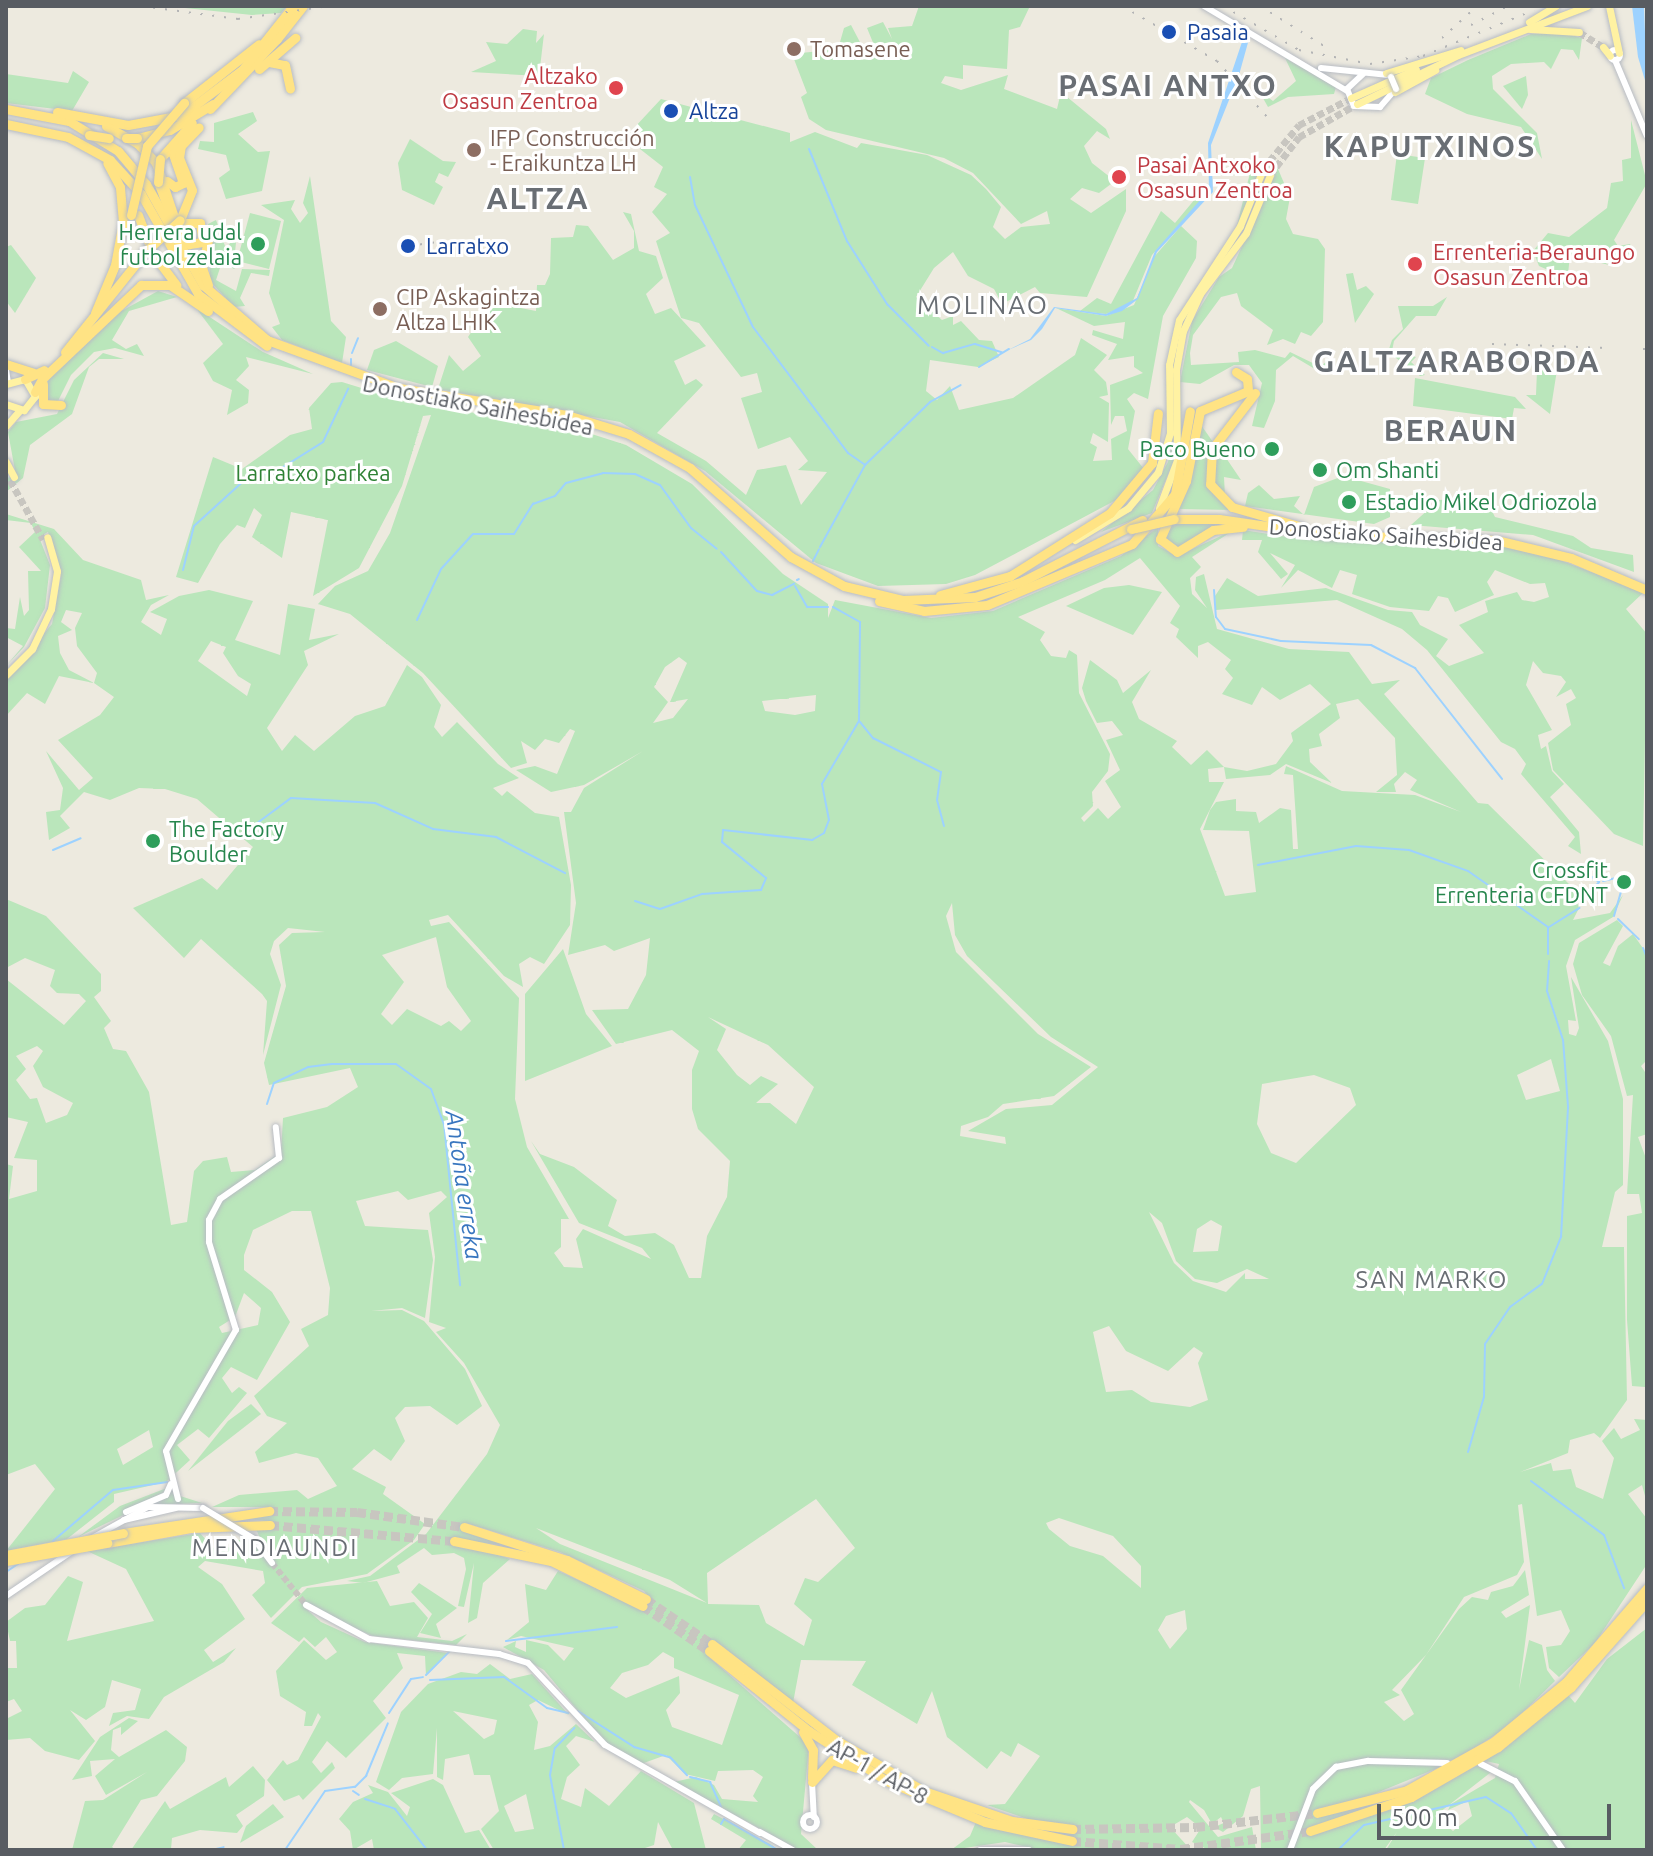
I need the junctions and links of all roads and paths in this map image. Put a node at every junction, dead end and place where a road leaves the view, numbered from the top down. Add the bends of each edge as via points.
1 (293, 6) edge
2 (303, 6) edge
3 (1204, 6) edge
4 (1556, 6) edge
5 (1574, 6) edge
6 (1585, 6) edge
7 (1609, 6) edge
8 (1529, 22) junction
9 (1513, 33) junction
10 (277, 34) junction
11 (295, 38) dead end
12 (1460, 52) junction
13 (1296, 57) junction
14 (1616, 57) joint
15 (266, 63) junction
16 (1366, 73) junction
17 (1388, 75) junction
18 (240, 83) junction
19 (290, 88) dead end
20 (1395, 91) junction
21 (1352, 98) junction
22 (219, 101) junction
23 (209, 107) junction
24 (6, 108) edge
25 (51, 111) junction
26 (6, 123) edge
27 (199, 127) dead end
28 (1647, 136) edge
29 (181, 146) junction
30 (90, 147) junction
31 (1263, 169) tunnel mouth
32 (1270, 175) tunnel mouth
33 (135, 179) junction
34 (162, 180) junction
35 (165, 202) junction
36 (134, 215) junction
37 (179, 221) junction
38 (147, 254) junction
39 (209, 288) junction
40 (189, 297) junction
41 (95, 313) junction
42 (232, 325) junction
43 (88, 326) junction
44 (248, 327) junction
45 (79, 347) junction
46 (67, 357) junction
47 (6, 367) edge
48 (47, 367) junction
49 (1172, 370) junction
50 (1236, 372) dead end
51 (23, 378) junction
52 (7, 383) edge
53 (35, 392) junction
54 (1255, 393) dead end
55 (6, 404) edge
56 (61, 405) dead end
57 (20, 410) junction
58 (1190, 411) dead end
59 (1158, 413) dead end
60 (6, 414) edge
61 (6, 426) edge
62 (1174, 430) junction
63 (6, 462) edge
64 (10, 477) edge
65 (1176, 516) junction
66 (1302, 527) junction
67 (1314, 534) junction
68 (45, 538) tunnel mouth
69 (1066, 545) junction
70 (1080, 568) junction
71 (1606, 568) junction
72 (1647, 587) edge
73 (879, 601) junction
74 (908, 601) junction
75 (6, 672) edge
76 (276, 1127) dead end
77 (171, 1484) junction
78 (178, 1499) dead end
79 (176, 1508) dead end
80 (269, 1511) tunnel mouth
81 (115, 1522) junction
82 (270, 1525) tunnel mouth
83 (464, 1527) tunnel mouth
84 (102, 1530) junction
85 (454, 1541) tunnel mouth
86 (6, 1555) edge
87 (6, 1561) edge
88 (272, 1563) tunnel mouth
89 (1647, 1588) edge
90 (6, 1596) edge
91 (1647, 1601) edge
92 (306, 1605) tunnel mouth
93 (751, 1684) junction
94 (1447, 1763) dead end
95 (1481, 1764) dead end
96 (812, 1782) junction
97 (1317, 1813) tunnel mouth
98 (966, 1815) junction
99 (810, 1816) dead end
100 (1072, 1829) tunnel mouth
101 (1310, 1831) tunnel mouth
102 (1072, 1841) tunnel mouth
103 (792, 1850) edge
104 (980, 1850) edge
105 (1029, 1850) edge
106 (1290, 1850) edge
107 (1563, 1850) edge

1 - 10 highway
2 - 10 highway
3 - 13 main road
4 - 8 main road
5 - 8 main road
6 - 9 main road
6 - 9 main road via 1567,20 1579,32 1543,27
7 - 14 main road
8 - 12 main road
9 - 12 main road
10 - 18 highway
10 - 23 highway
10 - 25 highway via 227,84 173,119 128,125
10 - 33 highway, bridge via 184,103 151,139
11 - 15 highway
12 - 17 main road
12 - 20 main road
12 - 21 main road
13 - 16 main road via 1333,72
13 - 21 main road
14 - 28 main road
15 - 18 highway
15 - 19 highway via 285,65
16 - 17 main road
16 - 21 main road
17 - 20 main road, bridge
18 - 22 highway
20 - 21 main road via 1384,105 1367,110 1352,104
22 - 23 highway
22 - 34 highway, bridge via 171,142 160,159
23 - 26 highway, bridge via 170,130 131,138
24 - 25 highway
24 - 44 highway, Donostiako Saihesbidea via 79,126 118,151 146,184 197,277
25 - 34 highway via 124,134
26 - 30 highway
27 - 29 highway
29 - 34 highway via 172,160 183,183 175,187
29 - 37 highway via 180,161 192,190
30 - 33 highway
30 - 41 highway via 113,171 123,205 115,265
31 - 49 main road via 1240,226 1186,306
32 - 49 main road via 1246,233 1192,309
33 - 36 highway, bridge
33 - 42 highway, Donostiako Saihesbidea via 183,273
34 - 35 highway
34 - 37 highway
35 - 37 highway
35 - 39 highway
36 - 40 highway via 158,263
36 - 41 highway via 118,267
37 - 38 highway, bridge
37 - 39 highway via 196,218 207,228 202,268
38 - 43 highway
38 - 46 highway
39 - 44 highway
40 - 42 highway
40 - 45 highway via 162,282 141,285
41 - 43 highway
42 - 73 highway, Donostiako Saihesbidea via 286,355 368,384 566,419 627,438 700,481 796,566
43 - 48 highway
44 - 74 highway, Donostiako Saihesbidea via 303,357 370,380 567,415 629,434 703,477 807,568 863,593
45 - 46 highway
45 - 56 highway via 43,386 45,406
46 - 53 highway
47 - 48 highway via 26,373
47 - 51 main road
47 - 52 main road
48 - 51 highway
49 - 62 main road
50 - 67 highway via 1247,379 1248,391 1200,411 1189,473 1160,532 1161,543 1180,551 1226,527
51 - 52 main road
51 - 53 main road
53 - 57 main road via 33,403
54 - 66 highway via 1212,449 1210,484 1232,507
55 - 57 main road
55 - 60 main road
57 - 61 main road
58 - 70 highway via 1182,471 1165,511 1132,544
59 - 69 highway via 1157,448 1139,484
62 - 69 main road via 1161,466 1142,494
62 - 70 main road via 1175,471 1150,521 1117,549
63 - 64 main road
65 - 66 highway, Donostiako Saihesbidea
65 - 67 highway, Donostiako Saihesbidea
65 - 73 highway, Donostiako Saihesbidea, bridge via 1131,529 995,596 944,606
65 - 74 highway, Donostiako Saihesbidea, bridge via 1142,520 1004,589 964,599
66 - 71 highway, Donostiako Saihesbidea via 1483,533
67 - 71 highway, Donostiako Saihesbidea via 1482,538
68 - 75 main road via 57,571 51,609 32,649
69 - 74 highway via 992,584
70 - 73 highway via 1018,596 966,609 913,610
71 - 72 highway, Donostiako Saihesbidea
76 - 77 main road via 279,1158 220,1199 209,1220 209,1242 236,1330 171,1440 165,1461
77 - 78 main road
77 - 81 main road via 166,1495
79 - 84 main road
80 - 86 highway, bridge
81 - 84 main road
81 - 88 main road, bridge via 158,1505 203,1508 254,1539
82 - 87 highway, bridge via 191,1528
83 - 85 highway via 567,1560 645,1602 551,1561
84 - 90 main road
89 - 97 highway via 1585,1663 1493,1742 1407,1790
91 - 101 highway via 1571,1687 1498,1747 1411,1797
92 - 103 main road via 359,1636 508,1656 534,1667 594,1736
93 - 96 highway via 812,1743
93 - 98 highway, AP-1 / AP-8 via 857,1763
93 - 100 highway, AP-1 / AP-8 via 711,1647 836,1740 924,1791 1012,1821
94 - 106 main road via 1360,1761 1336,1767 1313,1789
95 - 107 main road via 1515,1781
96 - 98 highway via 822,1765 841,1761
96 - 99 main road
98 - 102 highway, AP-1 / AP-8
104 - 105 main road

